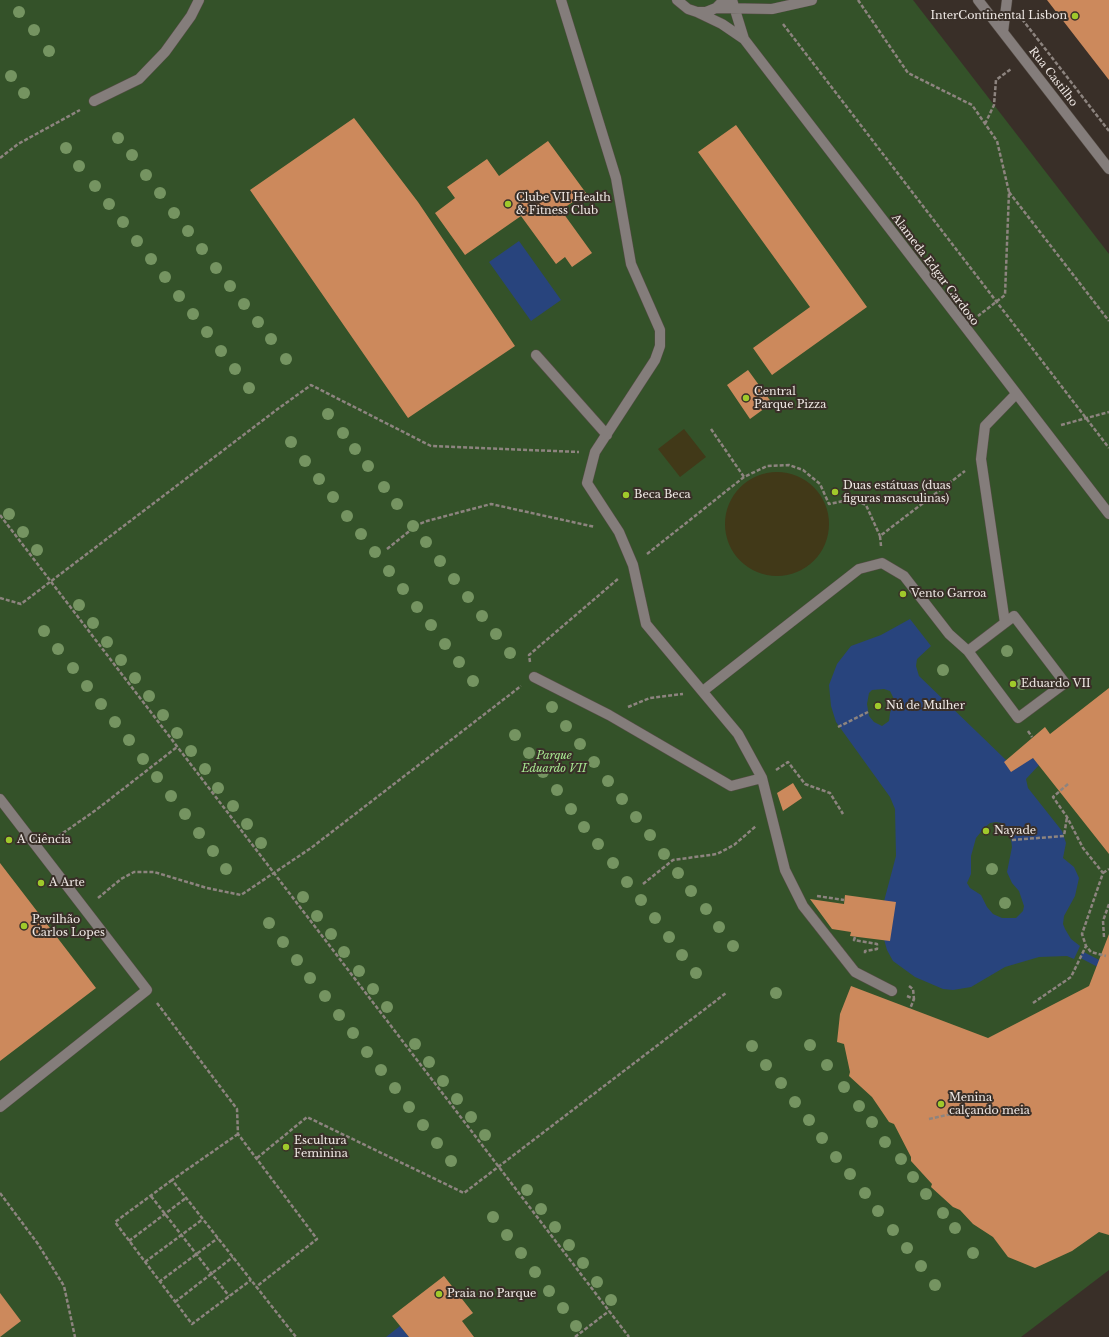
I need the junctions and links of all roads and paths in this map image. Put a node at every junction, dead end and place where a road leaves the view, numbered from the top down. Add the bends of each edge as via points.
1 (198, 0) edge
2 (561, 0) edge
3 (677, 0) edge
4 (724, 0) edge
5 (812, 0) edge
6 (858, 0) edge
7 (978, 0) edge
8 (1007, 0) edge
9 (799, 1) edge
10 (733, 4) edge
11 (716, 8) junction
12 (772, 9) junction
13 (697, 12) junction
14 (1003, 32) junction
15 (744, 39) junction
16 (1024, 59) junction
17 (94, 101) joint
18 (985, 124) junction
19 (1109, 131) edge
20 (0, 158) edge
21 (1109, 169) edge
22 (1009, 192) junction
23 (995, 303) junction
24 (1109, 321) edge
25 (964, 328) junction
26 (536, 355) dead end
27 (1016, 394) junction
28 (1109, 412) edge
29 (1086, 418) junction
30 (711, 428) dead end
31 (1043, 430) junction
32 (607, 435) junction
33 (1109, 448) edge
34 (595, 452) junction
35 (981, 459) junction
36 (744, 477) junction
37 (0, 514) edge
38 (1109, 514) edge
39 (618, 532) junction
40 (880, 536) junction
41 (386, 549) dead end
42 (882, 564) junction
43 (633, 566) junction
44 (51, 581) junction
45 (0, 598) edge
46 (1004, 624) junction
47 (968, 651) junction
48 (534, 677) junction
49 (703, 692) junction
50 (868, 712) dead end
51 (609, 715) junction
52 (838, 728) dead end
53 (177, 747) junction
54 (762, 778) junction
55 (1068, 784) dead end
56 (0, 799) edge
57 (772, 812) junction
58 (843, 814) dead end
59 (1067, 817) junction
60 (1012, 840) dead end
61 (39, 850) junction
62 (1109, 869) edge
63 (1103, 872) junction
64 (274, 873) junction
65 (643, 884) dead end
66 (796, 892) junction
67 (844, 900) dead end
68 (1109, 904) edge
69 (85, 909) junction
70 (855, 936) dead end
71 (1104, 937) dead end
72 (1086, 946) junction
73 (1106, 956) dead end
74 (870, 960) dead end
75 (908, 985) dead end
76 (892, 992) dead end
77 (726, 994) dead end
78 (914, 999) dead end
79 (1033, 1004) dead end
80 (159, 1005) dead end
81 (0, 1107) edge
82 (956, 1114) dead end
83 (929, 1119) dead end
84 (238, 1134) junction
85 (257, 1158) junction
86 (499, 1168) junction
87 (172, 1180) junction
88 (0, 1193) edge
89 (151, 1196) junction
90 (186, 1198) junction
91 (165, 1214) junction
92 (203, 1219) junction
93 (181, 1235) junction
94 (218, 1238) junction
95 (129, 1241) junction
96 (196, 1254) junction
97 (233, 1257) junction
98 (145, 1262) junction
99 (212, 1274) junction
100 (251, 1280) junction
101 (159, 1282) junction
102 (256, 1287) junction
103 (229, 1296) junction
104 (175, 1302) junction
105 (609, 1311) junction
106 (74, 1337) edge
107 (296, 1337) edge
108 (575, 1337) edge
109 (629, 1337) edge

1 - 17 street via 191,16 165,52 139,79
2 - 32 street via 616,178 631,264 660,330 660,346 655,360
3 - 13 street, Alameda Edgar Cardoso via 688,9
4 - 11 street
5 - 9 street
6 - 18 path via 908,73 972,104
7 - 14 street, Rua Castilho
8 - 14 street
8 - 19 path
9 - 12 street
10 - 11 street
10 - 12 street
10 - 15 street, Alameda Edgar Cardoso
11 - 13 street
12 - 23 path
13 - 15 street, Alameda Edgar Cardoso via 722,24
14 - 16 street, Rua Castilho
15 - 25 street, Alameda Edgar Cardoso
16 - 18 path via 996,80 994,105
16 - 21 street, Rua Castilho
17 - 20 path via 18,144
18 - 22 path via 997,141
22 - 23 path via 1005,295
22 - 24 path
23 - 25 path
23 - 29 path
25 - 27 street, Alameda Edgar Cardoso
26 - 32 street
27 - 31 street, Alameda Edgar Cardoso
27 - 35 street via 984,426
28 - 29 path
29 - 31 path
29 - 33 path
30 - 36 path
31 - 38 street, Alameda Edgar Cardoso
32 - 34 street
34 - 39 street via 588,483
34 - 44 path via 431,446 311,386
35 - 40 path
35 - 46 street
36 - 40 path via 767,466 789,465 803,470 820,484 830,504 853,499 866,505
36 - 43 path
37 - 44 path
39 - 41 path via 491,504 427,520
39 - 43 street
40 - 42 path
42 - 47 street via 904,576 949,634
42 - 49 street via 859,569
43 - 48 path via 529,655
43 - 49 street via 646,624
44 - 45 path via 21,604
44 - 53 path
46 - 47 street
46 - 47 street via 1014,616 1065,683 1018,718
48 - 51 street
48 - 64 path via 311,848
49 - 51 path via 650,698
49 - 54 street via 738,734
50 - 52 path
51 - 54 street via 731,786
53 - 61 path via 96,810
53 - 64 path
54 - 57 street
54 - 58 path via 788,762 805,784 830,793
55 - 59 path via 1053,797
56 - 61 street
57 - 65 path via 734,845 716,854 673,860
57 - 66 street via 784,870
59 - 60 path via 1064,836
59 - 63 path via 1084,848
61 - 69 street
62 - 63 path
63 - 72 path via 1082,934
64 - 69 path via 242,895 207,888 154,872 134,872 121,878
64 - 86 path
66 - 67 path
66 - 76 street via 803,906 855,972
68 - 71 path via 1103,921
69 - 81 street via 147,990
70 - 74 path via 854,940 877,944 877,949 865,951
72 - 73 path via 1091,952
72 - 79 path via 1071,977
75 - 78 path via 913,989
77 - 86 path
80 - 84 path via 237,1109
82 - 83 path
84 - 85 path
84 - 87 path
85 - 86 path via 307,1117 464,1193
85 - 102 path via 317,1239
86 - 105 path
87 - 89 path
87 - 90 path
88 - 106 path via 38,1244 64,1286
89 - 91 path
89 - 95 path via 115,1222
90 - 91 path
90 - 92 path
91 - 93 path
91 - 95 path
92 - 93 path
92 - 94 path
93 - 96 path
93 - 98 path
94 - 96 path
94 - 97 path
95 - 98 path
96 - 99 path
96 - 101 path
97 - 99 path
97 - 100 path
98 - 101 path
99 - 103 path
99 - 104 path
100 - 102 path
100 - 103 path
101 - 104 path
102 - 107 path
103 - 104 path via 192,1324
105 - 108 path
105 - 109 path

